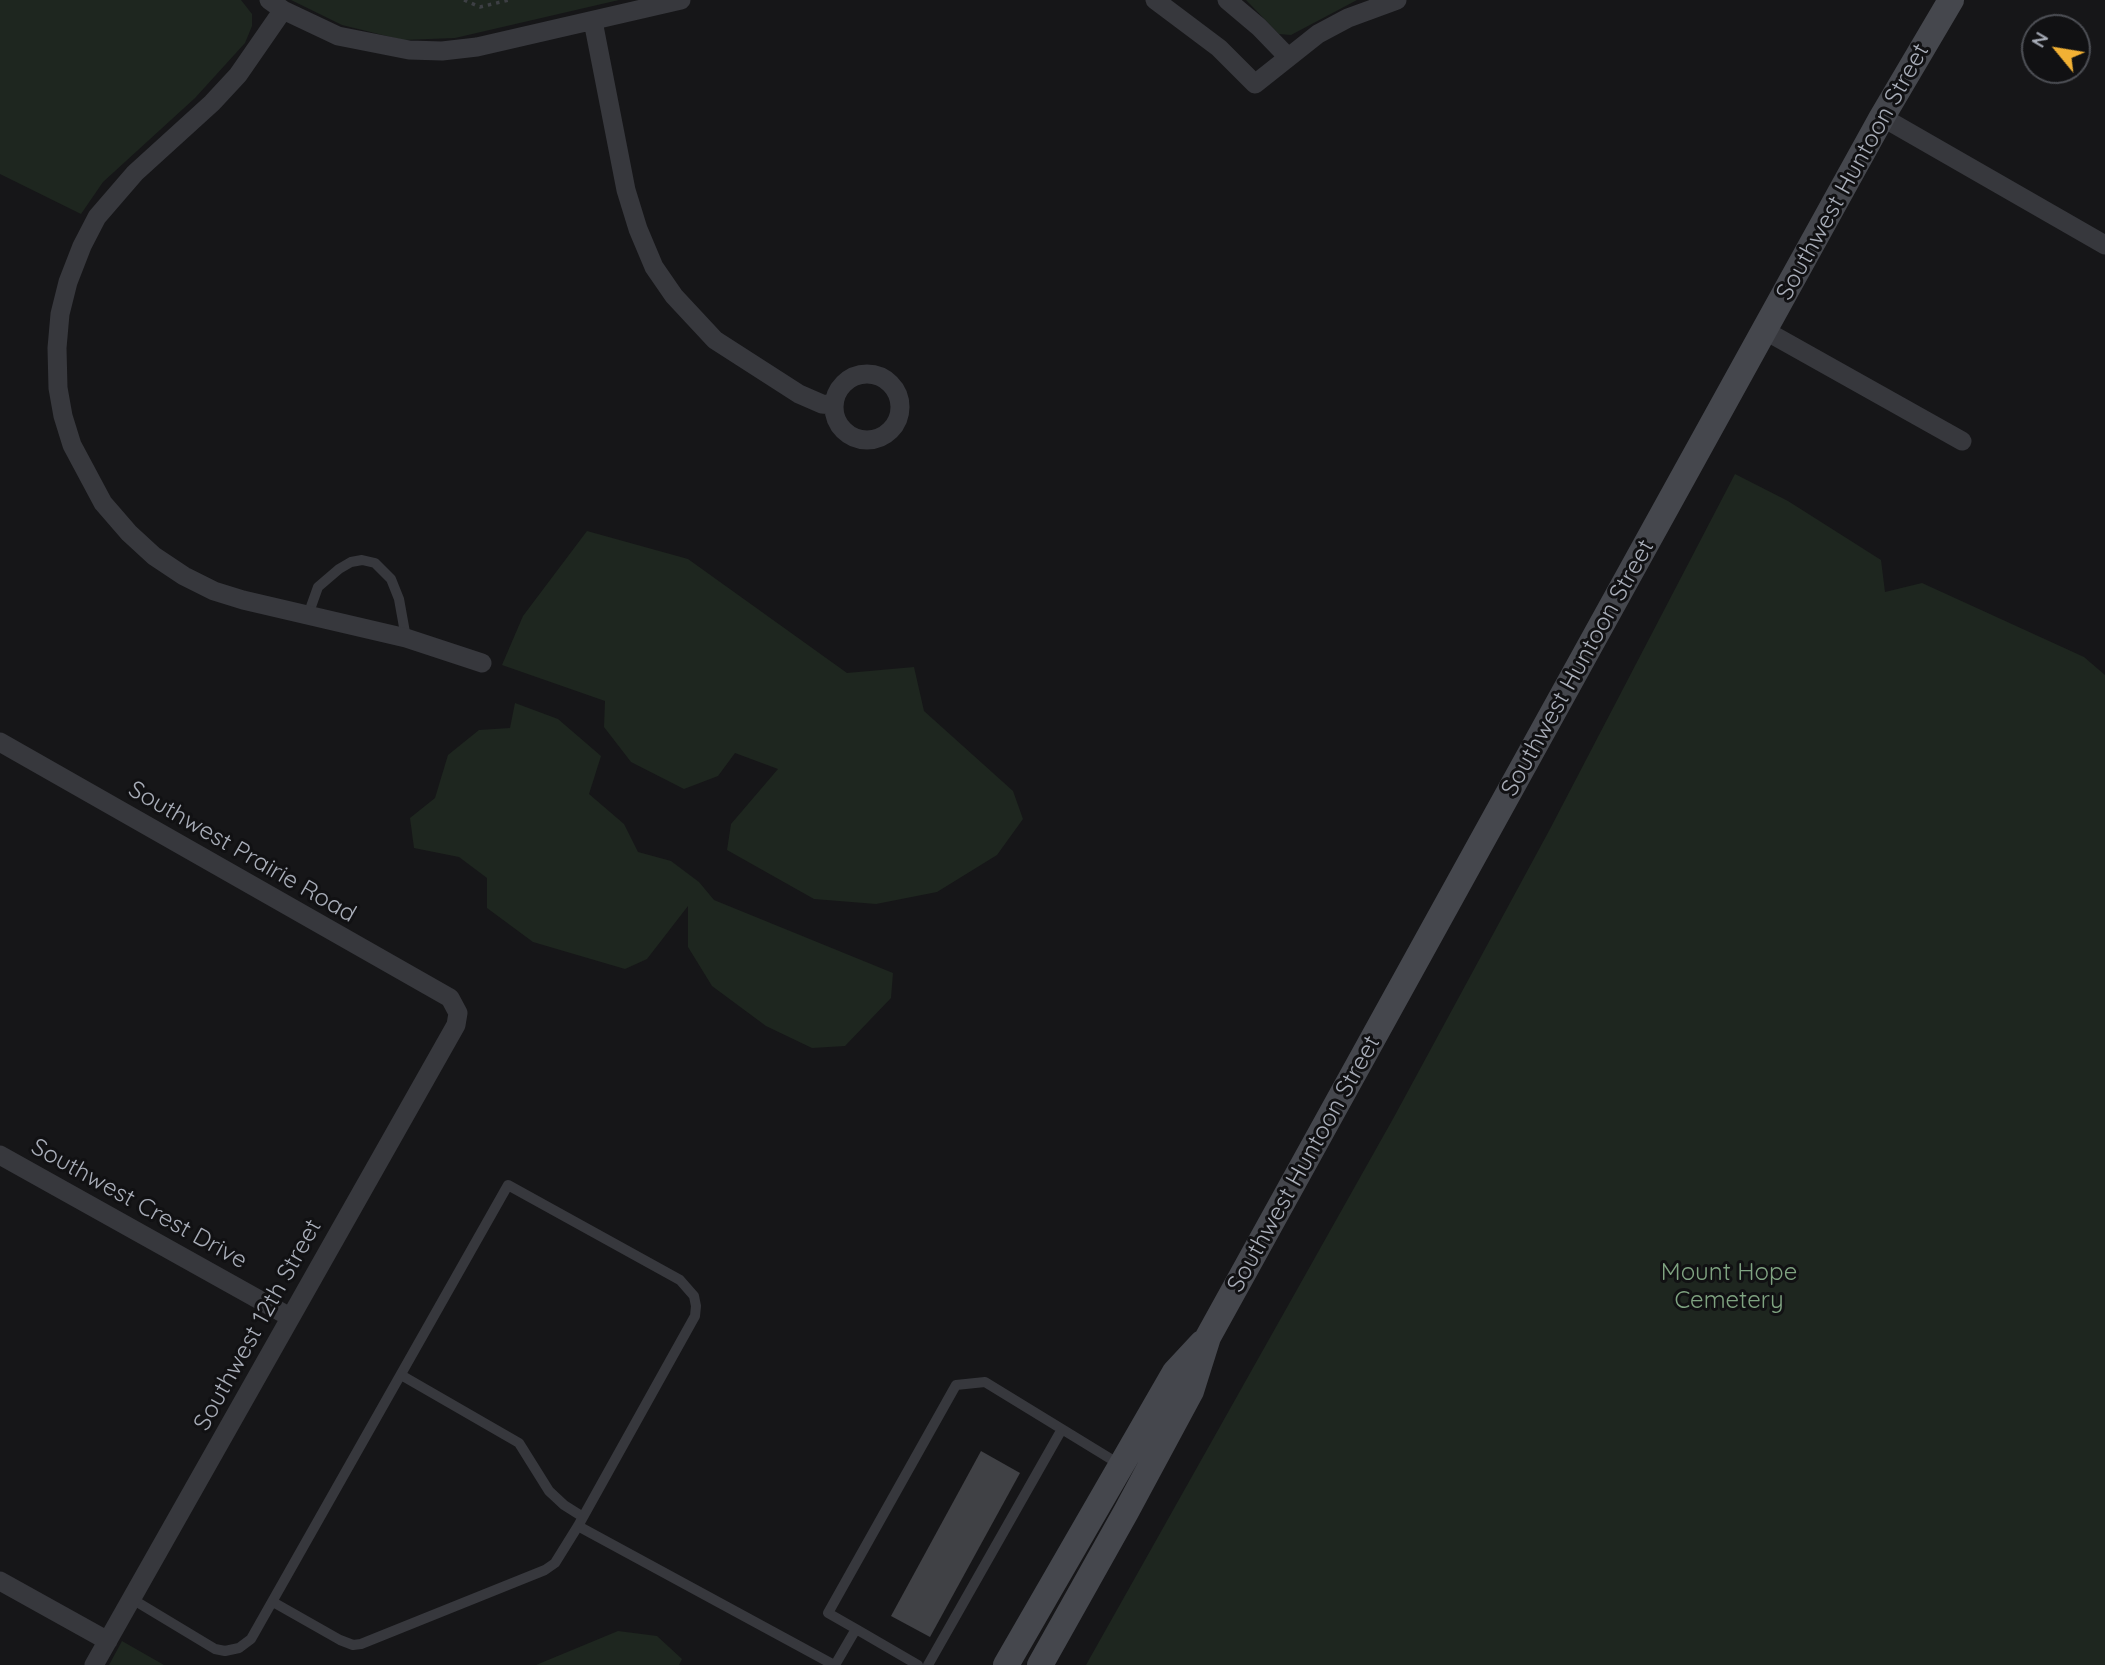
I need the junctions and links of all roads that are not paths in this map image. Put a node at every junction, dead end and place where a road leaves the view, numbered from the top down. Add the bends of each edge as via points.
1 (681, 0) edge
2 (1155, 0) edge
3 (1227, 0) edge
4 (1397, 0) edge
5 (1951, 0) edge
6 (276, 5) edge
7 (593, 21) junction
8 (1288, 57) junction
9 (1882, 117) junction
10 (2105, 245) edge
11 (1764, 330) junction
12 (834, 404) dead end
13 (1962, 441) dead end
14 (307, 616) junction
15 (406, 639) junction
16 (482, 663) dead end
17 (0, 743) edge
18 (456, 1007) joint
19 (0, 1155) edge
20 (290, 1317) junction
21 (1208, 1337) junction
22 (401, 1375) junction
23 (1062, 1429) junction
24 (1120, 1465) junction
25 (581, 1521) junction
26 (0, 1581) edge
27 (132, 1599) junction
28 (273, 1602) junction
29 (856, 1629) junction
30 (108, 1641) junction
31 (94, 1665) edge
32 (835, 1665) edge
33 (918, 1665) edge
34 (928, 1665) edge
35 (1006, 1665) edge
36 (1040, 1665) edge

1 - 7 street
2 - 8 street via 1219,48 1255,84
3 - 8 street
4 - 8 street via 1348,18
5 - 9 main road, Southwest Huntoon Street
6 - 7 street via 338,36 409,50 477,47
6 - 14 street via 238,75 135,173 97,217 68,282 60,314 58,388 72,445 86,474 103,503 154,556 214,591
7 - 12 street via 626,190 654,267 715,340 800,394
9 - 10 street
9 - 11 main road, Southwest Huntoon Street
11 - 13 street
11 - 21 main road, Southwest Huntoon Street
14 - 15 street
14 - 15 lane via 323,581 351,562 375,563 391,579
15 - 16 street
17 - 18 street, Southwest Prairie Road via 450,998
18 - 20 street, Southwest 12th Street via 456,1025
19 - 20 street, Southwest Crest Drive
20 - 27 street, Southwest 12th Street
21 - 24 main road, Southwest Huntoon Street via 1175,1372
21 - 36 main road, Southwest Huntoon Street via 1191,1391
22 - 25 lane via 519,1443 550,1491
22 - 25 lane via 508,1185 685,1284 694,1296 695,1316
22 - 28 lane
23 - 24 lane
23 - 29 lane via 985,1382 956,1385 828,1613
23 - 34 lane
24 - 35 main road, Southwest Huntoon Street
25 - 28 lane via 561,1556 545,1570 361,1644 340,1640
25 - 32 lane
26 - 30 street
27 - 28 lane via 225,1651 251,1639
27 - 30 street, Southwest 12th Street
29 - 32 lane
29 - 33 lane
30 - 31 street, Southwest 12th Street

